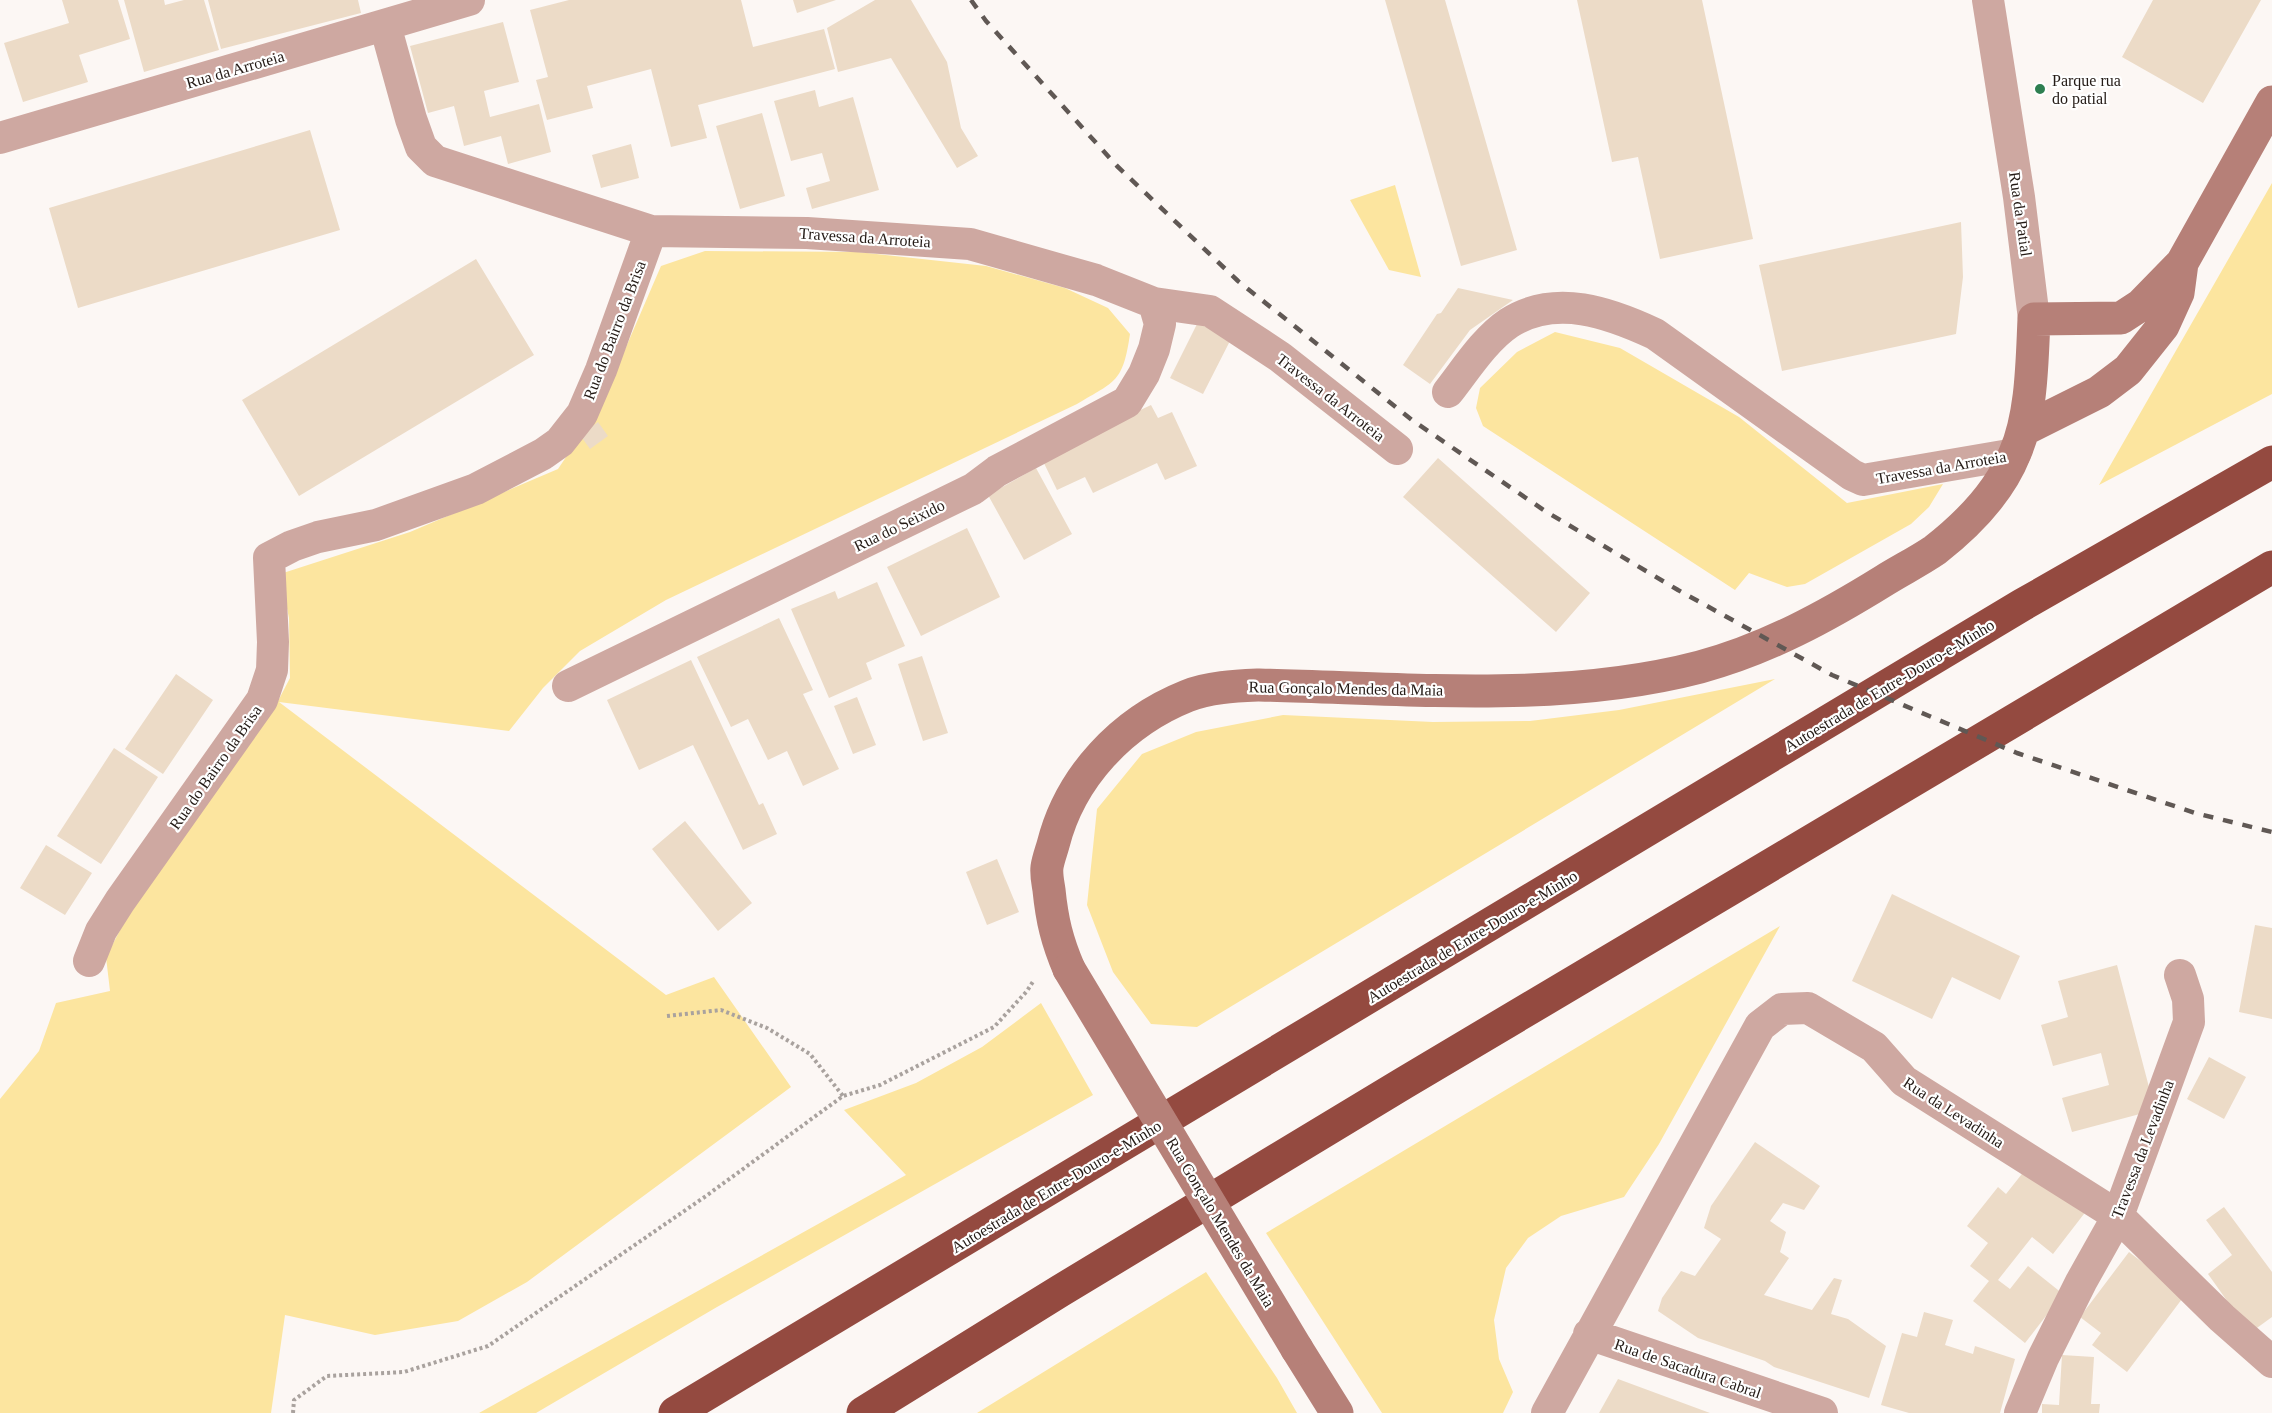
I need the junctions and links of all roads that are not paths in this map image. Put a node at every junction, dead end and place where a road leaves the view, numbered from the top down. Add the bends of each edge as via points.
1 (469, 0) edge
2 (1988, 0) edge
3 (385, 26) junction
4 (2272, 102) edge
5 (0, 138) edge
6 (651, 231) junction
7 (2182, 263) junction
8 (1154, 303) junction
9 (2034, 319) junction
10 (1448, 392) dead end
11 (2019, 442) junction
12 (1398, 449) dead end
13 (2272, 462) edge
14 (2272, 567) edge
15 (568, 686) dead end
16 (89, 961) dead end
17 (2180, 975) dead end
18 (2118, 1216) junction
19 (1589, 1334) junction
20 (2272, 1362) edge
21 (675, 1413) edge
22 (863, 1413) edge
23 (1337, 1413) edge
24 (1547, 1413) edge
25 (1822, 1413) edge
26 (2020, 1413) edge

1 - 3 street, Rua da Arroteia
2 - 9 street, Rua da Patial
3 - 5 street, Rua da Arroteia
3 - 6 street, Travessa da Arroteia via 421,147 435,161
4 - 7 street
6 - 8 street, Travessa da Arroteia via 807,233 970,244 1096,280
6 - 16 street, Rua do Bairro da Brisa via 587,403 560,442 476,489 376,525 318,537 269,558 273,651 272,670 262,700 120,901 101,931
7 - 9 street via 2141,305 2121,318
7 - 11 street via 2178,293 2163,326 2128,370
8 - 12 street, Travessa da Arroteia via 1210,311 1280,357
8 - 15 street, Rua do Seixido via 1160,324 1154,349 1127,402 997,471 973,489
9 - 11 street, Rua da Patial via 2031,372
10 - 11 street, Travessa da Arroteia via 1492,338 1510,323 1561,307 1593,310 1655,334 1863,480
11 - 23 street, Rua Gonçalo Mendes da Maia, bridge via 1989,496 1934,550 1844,606 1747,651 1700,667 1589,686 1527,691 1226,687 1189,695 1148,715 1113,743 1080,780 1058,823 1047,868 1058,944 1069,969
13 - 21 highway, Autoestrada de Entre-Douro-e-Minho via 2022,605
14 - 22 highway via 1364,1108
17 - 18 street, Travessa da Levadinha via 2189,1022
18 - 19 street, Rua da Levadinha via 1904,1081 1874,1047 1808,1008 1782,1009 1760,1026
18 - 20 street, Rua da Levadinha
18 - 26 street, Travessa da Levadinha via 2043,1358
19 - 24 street
19 - 25 street, Rua de Sacadura Cabral

